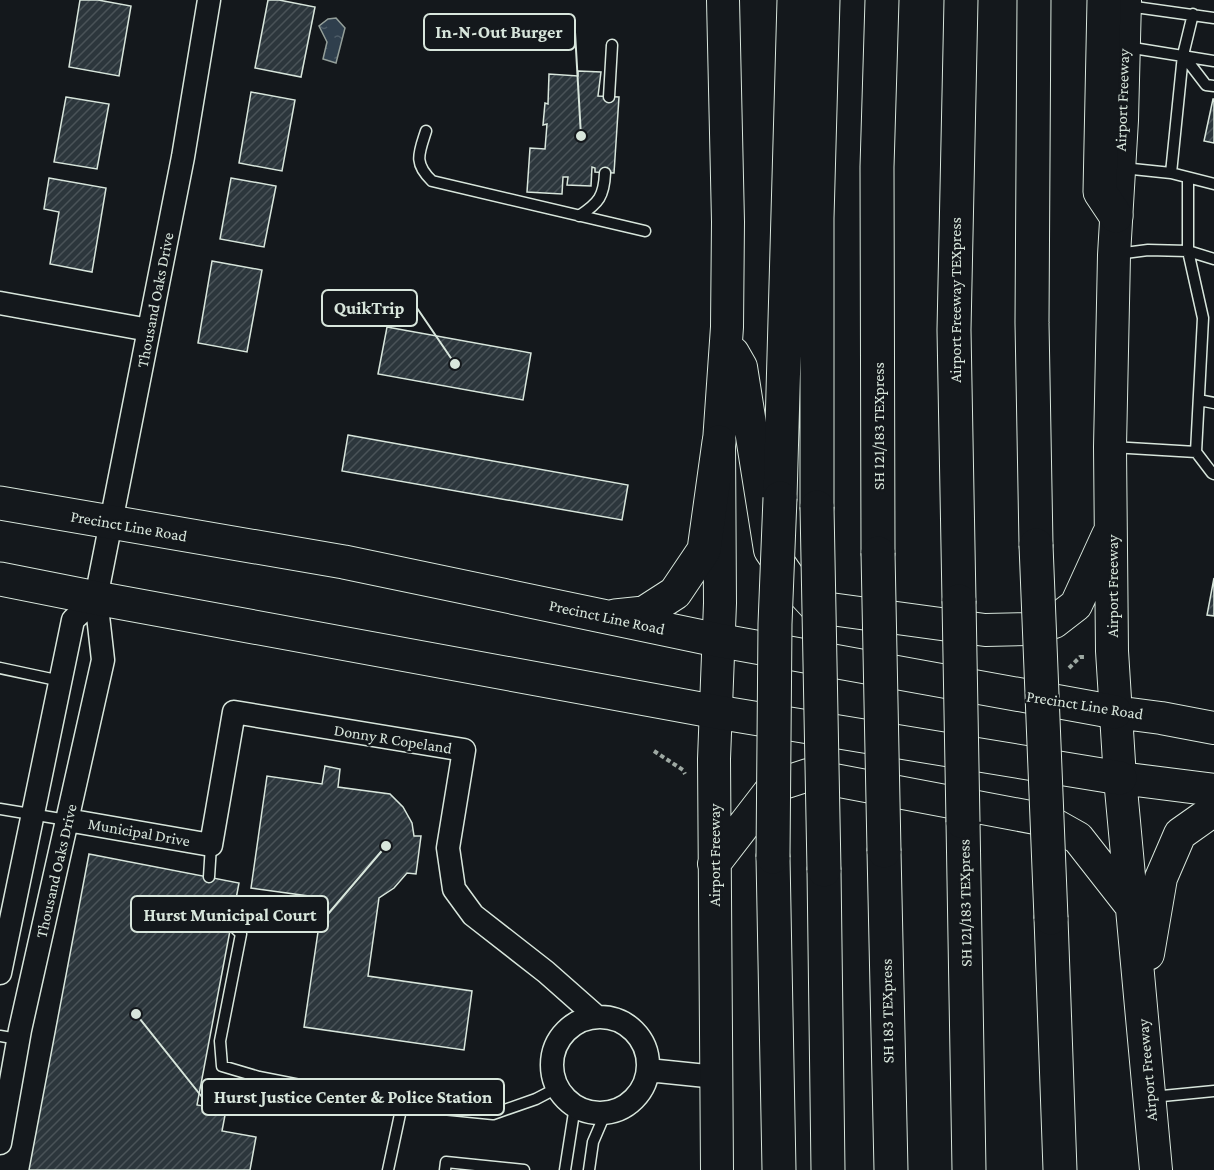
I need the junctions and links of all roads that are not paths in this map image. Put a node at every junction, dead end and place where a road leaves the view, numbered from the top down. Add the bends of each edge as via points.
1 (210, 0) edge
2 (723, 0) edge
3 (794, 0) edge
4 (823, 0) edge
5 (882, 0) edge
6 (961, 0) edge
7 (1034, 0) edge
8 (1118, 2) edge
9 (1193, 14) junction
10 (1214, 18) edge
11 (612, 45) dead end
12 (1124, 47) junction
13 (1183, 55) junction
14 (1214, 61) edge
15 (1214, 86) edge
16 (609, 97) dead end
17 (426, 131) dead end
18 (1119, 168) junction
19 (605, 173) dead end
20 (1171, 173) junction
21 (1188, 178) junction
22 (1214, 184) edge
23 (579, 216) junction
24 (1116, 216) junction
25 (645, 231) dead end
26 (1188, 251) junction
27 (1114, 255) junction
28 (1214, 259) edge
29 (0, 303) edge
30 (149, 330) junction
31 (727, 342) junction
32 (1199, 400) junction
33 (1214, 403) edge
34 (719, 442) junction
35 (1110, 447) junction
36 (1196, 452) junction
37 (1214, 474) edge
38 (0, 503) edge
39 (111, 523) junction
40 (1112, 529) junction
41 (0, 579) edge
42 (96, 598) junction
43 (959, 601) joint
44 (608, 617) junction
45 (717, 640) junction
46 (0, 669) edge
47 (61, 681) junction
48 (717, 712) junction
49 (1115, 712) junction
50 (1214, 728) edge
51 (1120, 778) junction
52 (1214, 790) edge
53 (0, 809) edge
54 (1214, 810) edge
55 (33, 814) junction
56 (67, 820) junction
57 (211, 845) junction
58 (884, 851) joint
59 (714, 864) junction
60 (209, 877) dead end
61 (1132, 907) junction
62 (231, 924) dead end
63 (0, 973) edge
64 (1141, 999) junction
65 (597, 1017) junction
66 (9, 1038) edge
67 (648, 1070) junction
68 (716, 1077) junction
69 (557, 1088) junction
70 (1214, 1091) edge
71 (1149, 1097) junction
72 (402, 1105) junction
73 (575, 1106) junction
74 (605, 1114) junction
75 (0, 1143) edge
76 (388, 1170) edge
77 (445, 1170) edge
78 (524, 1170) edge
79 (565, 1170) edge
80 (589, 1170) edge
81 (717, 1170) edge
82 (779, 1170) edge
83 (828, 1170) edge
84 (891, 1170) edge
85 (969, 1170) edge
86 (1060, 1170) edge
87 (1156, 1170) edge

1 - 30 street, Thousand Oaks Drive
2 - 31 main road, Airport Freeway
3 - 82 main road, bridge via 775,624 773,857
4 - 83 main road, bridge via 817,230 817,507
5 - 58 main road, SH 121/183 TEXpress, bridge via 878,553
6 - 43 main road, Airport Freeway TEXpress via 954,330
7 - 86 main road, bridge via 1032,323 1036,545
8 - 9 lane
8 - 12 main road, Airport Freeway
8 - 24 main road via 1100,192
9 - 10 lane
9 - 13 lane
11 - 16 lane
12 - 13 lane
12 - 18 main road, Airport Freeway
13 - 14 lane
13 - 15 lane via 1206,85
13 - 20 lane
17 - 23 lane via 418,156 421,171 432,181
18 - 20 lane
18 - 24 main road, Airport Freeway
19 - 23 lane via 604,189 595,205
20 - 21 lane
21 - 22 lane
21 - 26 lane
23 - 25 lane
24 - 27 main road, Airport Freeway
26 - 27 lane via 1148,250
26 - 28 lane
26 - 32 lane via 1203,318
27 - 35 main road, Airport Freeway
29 - 30 street
30 - 39 street, Thousand Oaks Drive
31 - 34 main road, Airport Freeway
31 - 40 main road via 741,367 770,550 816,607 985,630 1028,629 1054,622 1076,605
32 - 33 lane
32 - 36 lane
34 - 44 main road via 704,550 675,593 644,613
34 - 45 main road, Airport Freeway
35 - 36 lane
35 - 40 main road, Airport Freeway
36 - 37 lane
38 - 39 main road, Precinct Line Road
39 - 42 street, Thousand Oaks Drive
39 - 44 main road, Precinct Line Road via 344,562
40 - 49 main road, Airport Freeway
41 - 42 main road
42 - 47 street, Thousand Oaks Drive via 73,620
42 - 48 main road
42 - 56 street, Thousand Oaks Drive via 103,660
43 - 85 main road, SH 121/183 TEXpress, bridge
44 - 45 main road, Precinct Line Road
45 - 48 main road, Airport Freeway
45 - 49 main road, Precinct Line Road
46 - 47 lane
47 - 55 street, Thousand Oaks Drive
48 - 51 main road
48 - 59 main road, Airport Freeway
49 - 50 main road, Precinct Line Road
49 - 51 main road, Airport Freeway
51 - 52 main road
51 - 61 main road, Airport Freeway
53 - 55 lane
54 - 64 main road via 1182,832 1161,878
55 - 56 lane
55 - 63 street, Thousand Oaks Drive
56 - 57 street, Municipal Drive
56 - 66 street, Thousand Oaks Drive
57 - 60 lane
57 - 65 street, Donny R Copeland via 234,712 464,750 448,848 454,889 473,915
58 - 84 main road, SH 183 TEXpress
59 - 61 main road via 774,786 808,775 1046,820 1078,838
59 - 68 main road, Airport Freeway
61 - 64 main road, Airport Freeway
62 - 72 lane via 242,934 220,1041 222,1066
64 - 71 main road, Airport Freeway
65 - 67 street, Donny R Copeland via 628,1026 640,1038 647,1053
65 - 69 street via 581,1021 558,1042 552,1057
66 - 75 street, Thousand Oaks Drive
67 - 68 street
67 - 74 street via 645,1083 630,1104
68 - 81 main road, Airport Freeway
69 - 72 lane via 493,1114
69 - 73 street
70 - 71 lane
71 - 87 main road, Airport Freeway
72 - 76 lane
73 - 74 street
73 - 79 lane
74 - 80 lane via 593,1142
77 - 78 lane via 446,1162

